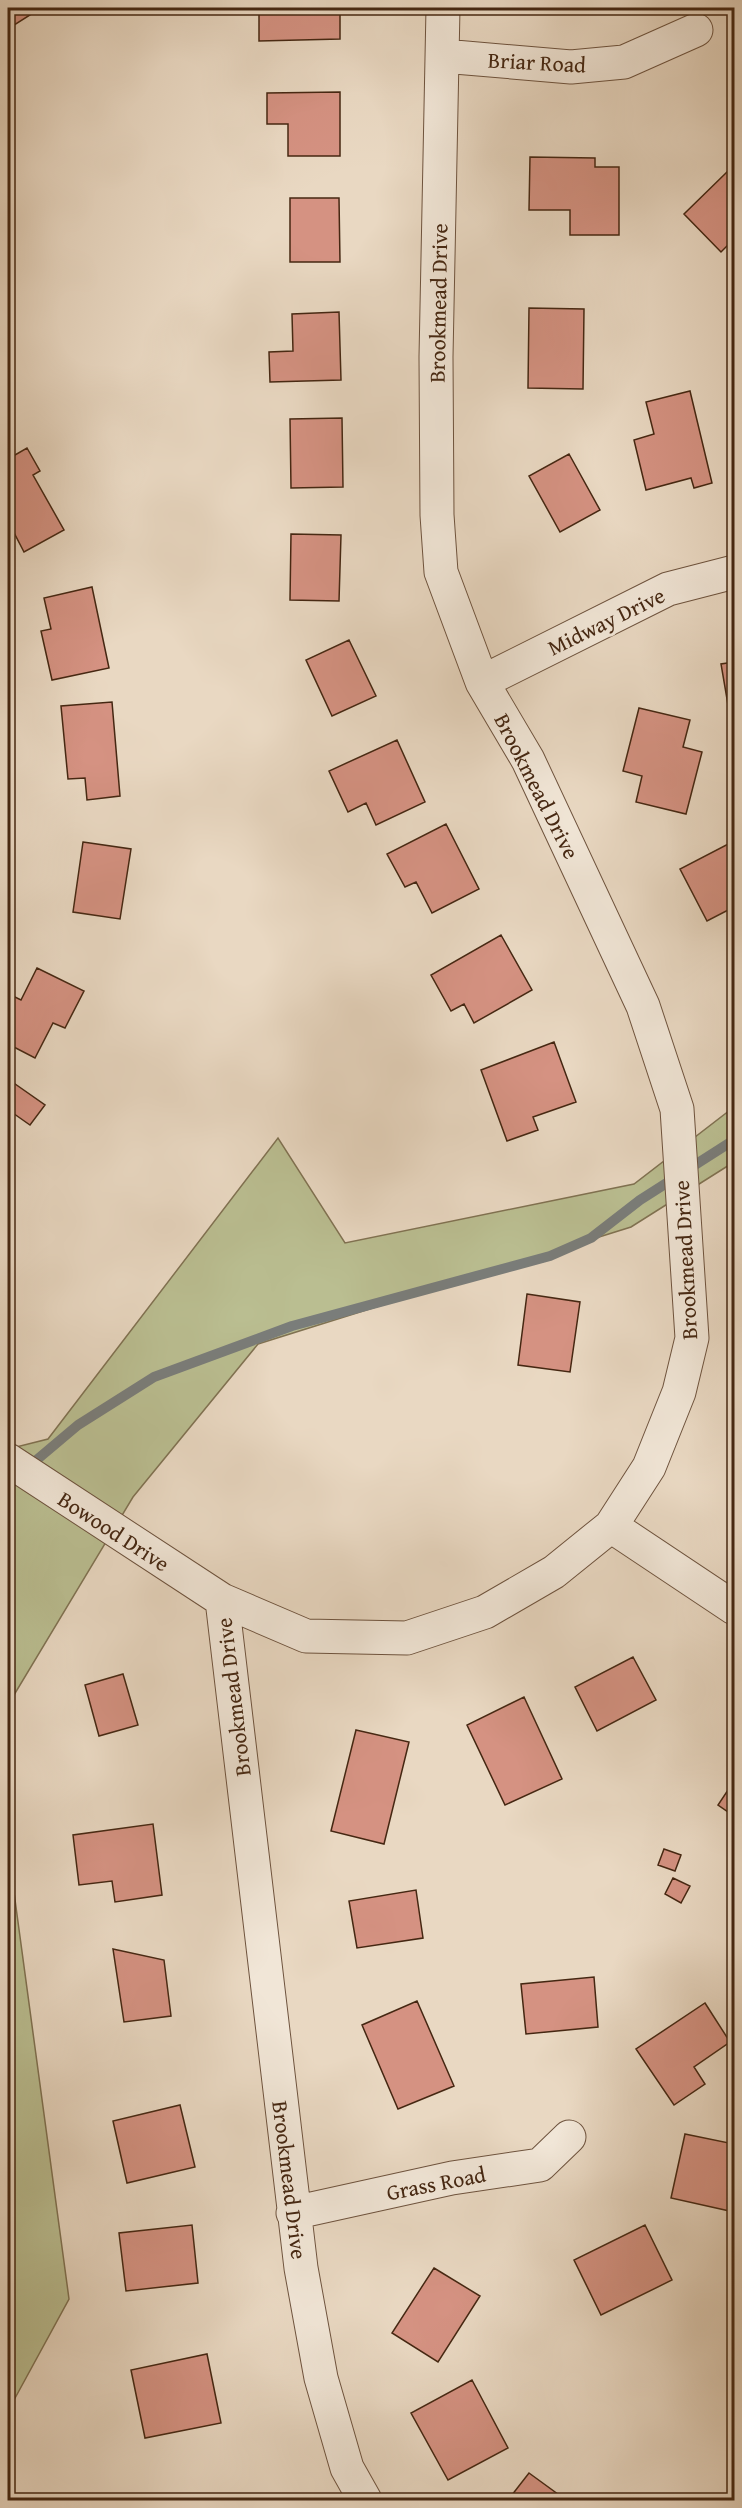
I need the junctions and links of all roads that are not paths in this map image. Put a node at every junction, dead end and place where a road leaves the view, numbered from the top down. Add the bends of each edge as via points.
1 (443, 8) edge
2 (696, 30) dead end
3 (443, 56) junction
4 (735, 572) edge
5 (482, 682) junction
6 (8, 1460) edge
7 (611, 1526) junction
8 (222, 1600) junction
9 (735, 1608) edge
10 (569, 2137) dead end
11 (293, 2213) junction
12 (366, 2500) edge

1 - 3 street, Brookmead Drive
2 - 3 street, Briar Road via 624,62 571,67
3 - 5 street, Brookmead Drive via 436,357 441,572
4 - 5 street, Midway Drive via 668,589
5 - 7 street, Brookmead Drive via 528,760 643,1006 677,1109 692,1338 679,1392 649,1467
6 - 8 street, Bowood Drive
7 - 8 street, Brookmead Drive via 554,1572 485,1612 407,1638 306,1636
7 - 9 street
8 - 11 street, Brookmead Drive
10 - 11 street, Grass Road via 540,2165 452,2178
11 - 12 street, Brookmead Drive via 321,2378 347,2468

